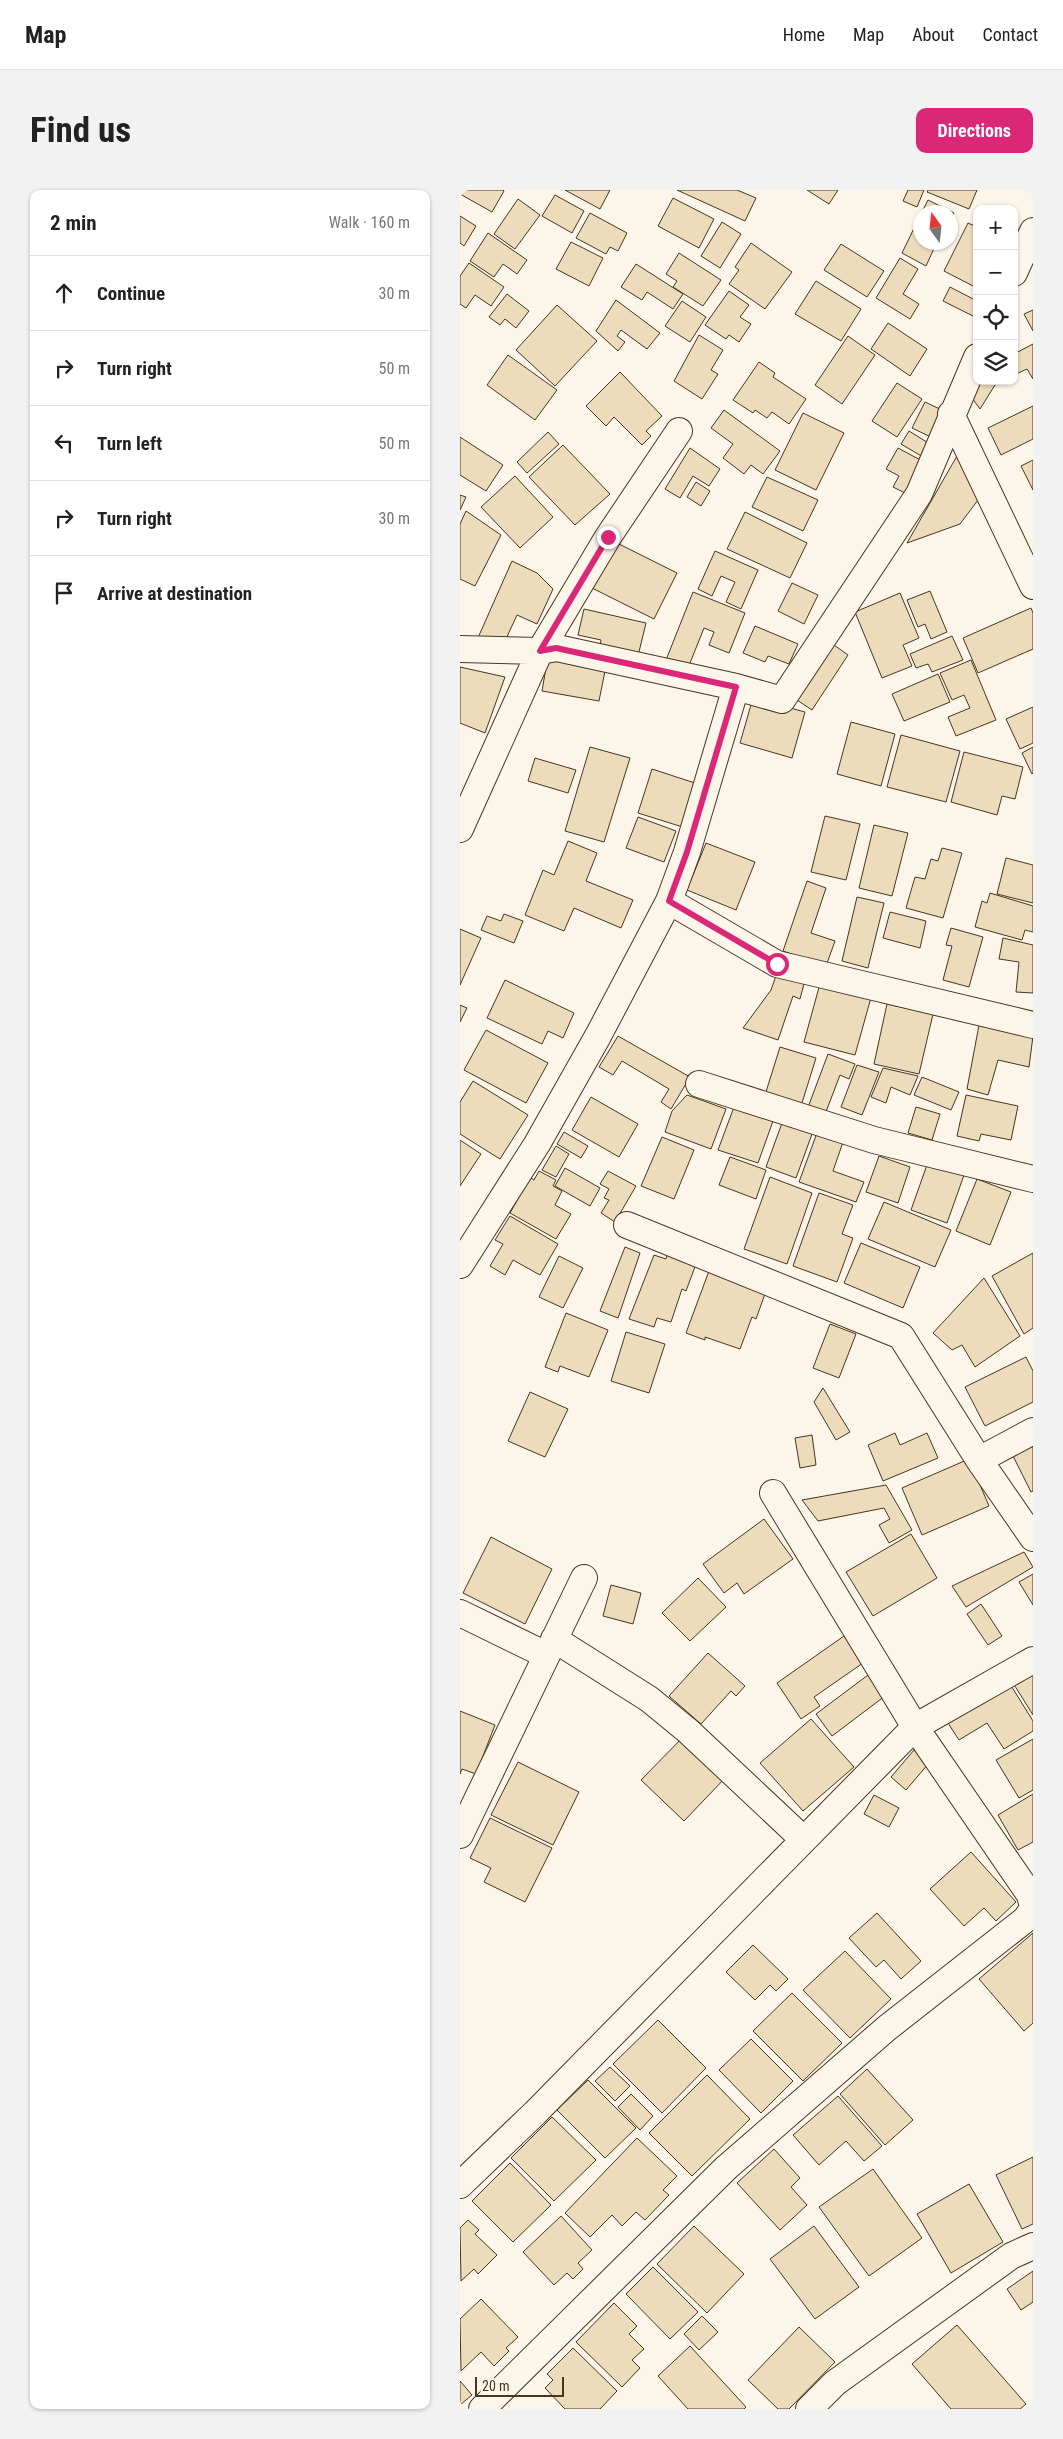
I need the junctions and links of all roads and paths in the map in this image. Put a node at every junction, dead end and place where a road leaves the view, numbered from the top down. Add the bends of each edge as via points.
1 (1033, 231) edge
2 (1018, 264) edge
3 (973, 366) edge
4 (951, 414) junction
5 (679, 431) dead end
6 (1033, 586) edge
7 (460, 649) edge
8 (540, 651) junction
9 (736, 687) junction
10 (460, 829) edge
11 (669, 901) junction
12 (1033, 1024) edge
13 (700, 1084) dead end
14 (1033, 1179) edge
15 (627, 1225) dead end
16 (460, 1265) edge
17 (1033, 1431) edge
18 (979, 1460) junction
19 (773, 1494) dead end
20 (1033, 1538) edge
21 (584, 1578) dead end
22 (460, 1613) edge
23 (550, 1647) junction
24 (1033, 1660) edge
25 (915, 1727) junction
26 (460, 1835) edge
27 (803, 1839) junction
28 (1033, 1908) edge
29 (460, 2185) edge
30 (1033, 2246) edge
31 (482, 2409) edge
32 (809, 2409) edge

1 - 2 street
3 - 4 street
4 - 6 street
4 - 9 street via 919,494 782,700
5 - 8 street via 608,537
7 - 8 street
8 - 9 street via 556,648
8 - 10 street
9 - 11 street via 687,852
11 - 12 street via 777,964
11 - 16 street via 541,1136
13 - 14 street via 874,1140
15 - 18 street via 901,1336
17 - 18 street
18 - 20 street
19 - 25 street
21 - 23 street
22 - 23 street
23 - 26 street
23 - 27 street via 649,1700 688,1731
24 - 25 street
25 - 27 street
25 - 28 street via 1030,1895
27 - 29 street via 535,2113
28 - 31 street via 1026,1919 887,2028 726,2168
30 - 32 street via 1011,2256 835,2383

